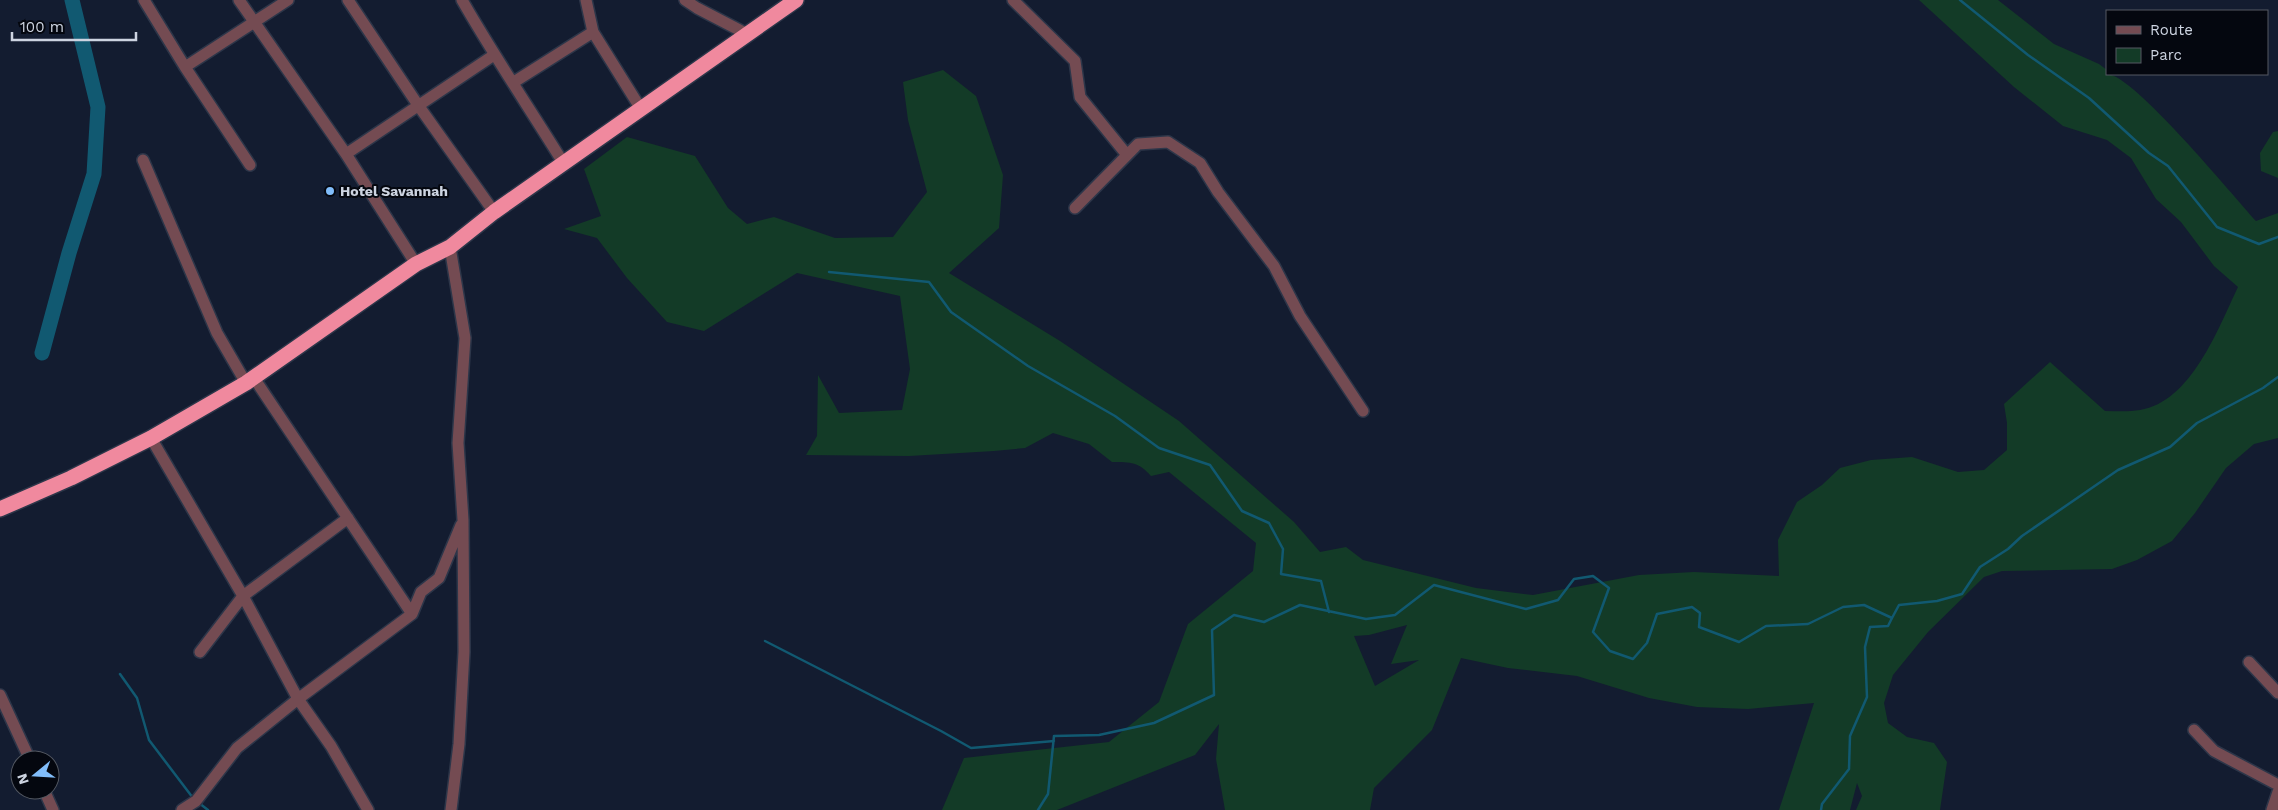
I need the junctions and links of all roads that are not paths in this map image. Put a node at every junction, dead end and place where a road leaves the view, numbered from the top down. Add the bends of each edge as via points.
1 (144, 0) edge
2 (239, 0) edge
3 (288, 0) edge
4 (348, 0) edge
5 (462, 0) edge
6 (586, 0) edge
7 (687, 0) edge
8 (796, 0) edge
9 (1013, 0) edge
10 (254, 22) junction
11 (592, 32) junction
12 (747, 34) junction
13 (494, 55) junction
14 (185, 67) junction
15 (514, 82) junction
16 (418, 105) junction
17 (641, 109) junction
18 (346, 154) junction
19 (1127, 155) junction
20 (143, 160) dead end
21 (564, 164) junction
22 (250, 165) dead end
23 (1075, 208) dead end
24 (494, 212) junction
25 (450, 247) junction
26 (416, 264) junction
27 (250, 381) junction
28 (1363, 411) dead end
29 (151, 438) junction
30 (0, 509) edge
31 (348, 518) junction
32 (463, 520) junction
33 (243, 596) junction
34 (412, 614) junction
35 (200, 652) dead end
36 (2249, 662) dead end
37 (2278, 693) edge
38 (0, 695) edge
39 (298, 699) junction
40 (2194, 730) dead end
41 (25, 750) edge
42 (2278, 785) edge
43 (2278, 792) edge
44 (182, 810) edge
45 (368, 810) edge
46 (451, 810) edge
47 (2272, 810) edge

1 - 14 street
2 - 10 street
3 - 10 street
4 - 16 street
5 - 13 street
6 - 11 street
7 - 12 street
8 - 12 highway
9 - 19 street via 1075,61 1080,97
10 - 14 street
10 - 18 street
11 - 15 street
11 - 17 street
12 - 17 highway
13 - 15 street
13 - 16 street
14 - 22 street
15 - 21 street
16 - 18 street
16 - 24 street
17 - 21 highway
18 - 26 street
19 - 23 street
19 - 28 street via 1138,144 1168,142 1200,163 1274,266 1300,316
20 - 27 street via 218,333
21 - 24 highway
24 - 25 highway
25 - 26 highway
25 - 32 street via 465,338 458,443
26 - 27 highway
27 - 29 highway
27 - 31 street
29 - 30 highway
29 - 33 street
31 - 33 street
31 - 34 street
32 - 34 street via 439,578 421,592
32 - 46 street via 464,652 459,744
33 - 35 street
33 - 39 street
34 - 39 street
36 - 37 street
38 - 41 street
39 - 44 street via 237,748 196,801
39 - 45 street via 331,746
40 - 42 street via 2214,750
43 - 47 street

